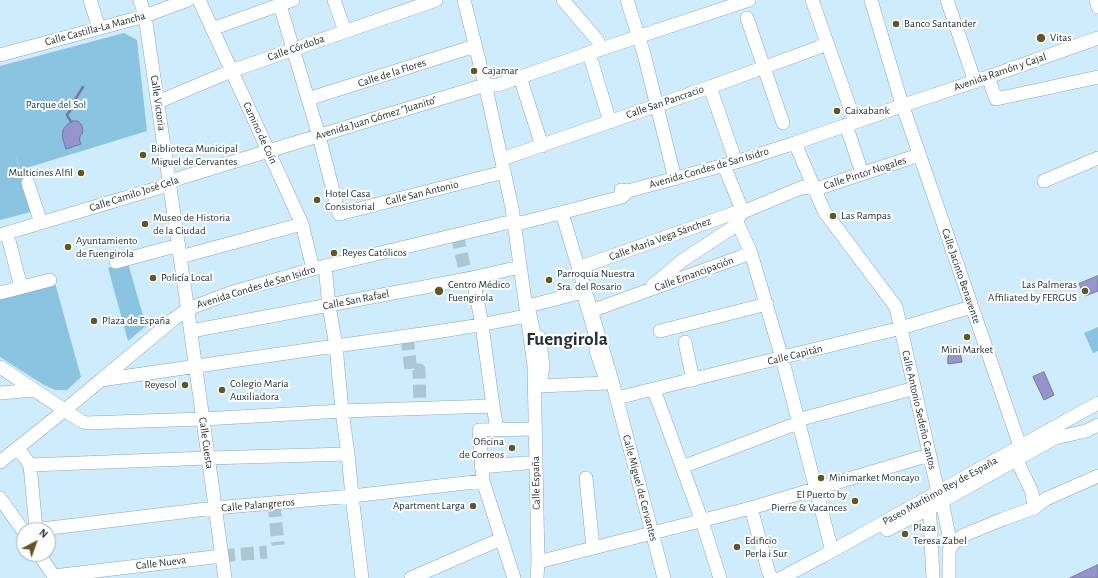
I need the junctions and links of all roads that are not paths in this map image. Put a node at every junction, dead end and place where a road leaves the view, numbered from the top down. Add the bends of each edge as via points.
1 (90, 0) edge
2 (140, 0) edge
3 (188, 0) edge
4 (199, 0) edge
5 (293, 0) edge
6 (334, 0) edge
7 (436, 0) edge
8 (464, 0) edge
9 (563, 0) edge
10 (627, 0) edge
11 (722, 0) edge
12 (749, 0) edge
13 (812, 0) edge
14 (871, 0) edge
15 (947, 0) edge
16 (1096, 0) edge
17 (280, 5) junction
18 (1098, 7) edge
19 (145, 16) junction
20 (747, 18) dead end
21 (98, 28) junction
22 (212, 28) junction
23 (345, 31) junction
24 (638, 33) junction
25 (1098, 38) edge
26 (598, 41) junction
27 (828, 44) junction
28 (475, 46) junction
29 (294, 49) junction
30 (590, 53) junction
31 (0, 55) edge
32 (764, 67) junction
33 (231, 71) junction
34 (520, 77) junction
35 (988, 77) junction
36 (1098, 77) edge
37 (975, 82) junction
38 (485, 85) junction
39 (710, 87) junction
40 (308, 100) junction
41 (158, 102) junction
42 (656, 105) junction
43 (902, 106) junction
44 (610, 122) junction
45 (784, 123) dead end
46 (851, 124) junction
47 (319, 136) junction
48 (793, 143) junction
49 (542, 146) junction
50 (268, 152) junction
51 (919, 155) junction
52 (1098, 158) edge
53 (730, 164) junction
54 (503, 166) junction
55 (862, 173) junction
56 (675, 179) junction
57 (1044, 181) dead end
58 (28, 183) dead end
59 (170, 183) junction
60 (816, 189) junction
61 (624, 190) junction
62 (563, 211) junction
63 (741, 218) junction
64 (514, 221) junction
65 (42, 223) junction
66 (302, 224) junction
67 (4, 234) edge
68 (179, 251) junction
69 (568, 251) dead end
70 (751, 253) junction
71 (116, 262) dead end
72 (520, 263) junction
73 (319, 268) junction
74 (578, 268) junction
75 (473, 278) junction
76 (50, 280) dead end
77 (21, 287) junction
78 (531, 292) dead end
79 (645, 292) junction
80 (0, 293) edge
81 (767, 304) junction
82 (329, 306) junction
83 (971, 307) junction
84 (188, 309) junction
85 (591, 311) junction
86 (529, 316) junction
87 (482, 325) junction
88 (901, 328) junction
89 (191, 331) junction
90 (660, 331) dead end
91 (537, 340) dead end
92 (685, 342) dead end
93 (336, 346) junction
94 (600, 354) dead end
95 (782, 358) junction
96 (0, 367) edge
97 (196, 367) junction
98 (11, 375) junction
99 (611, 377) junction
100 (101, 380) junction
101 (692, 380) junction
102 (535, 383) junction
103 (914, 388) junction
104 (35, 390) junction
105 (654, 390) junction
106 (0, 393) edge
107 (617, 398) junction
108 (1098, 403) edge
109 (493, 406) junction
110 (65, 410) junction
111 (342, 411) junction
112 (203, 419) junction
113 (798, 422) junction
114 (1098, 425) edge
115 (497, 429) junction
116 (535, 429) junction
117 (18, 448) junction
118 (1016, 452) junction
119 (348, 454) junction
120 (929, 455) junction
121 (208, 458) junction
122 (0, 462) edge
123 (536, 462) junction
124 (30, 465) junction
125 (481, 467) junction
126 (682, 467) junction
127 (1098, 476) edge
128 (586, 478) dead end
129 (483, 481) junction
130 (816, 489) junction
131 (352, 496) junction
132 (0, 498) edge
133 (935, 500) junction
134 (215, 508) junction
135 (751, 508) junction
136 (1034, 508) junction
137 (702, 521) junction
138 (24, 522) edge
139 (32, 522) edge
140 (56, 527) edge
141 (652, 533) junction
142 (501, 539) junction
143 (951, 546) junction
144 (594, 548) junction
145 (832, 551) junction
146 (222, 556) junction
147 (44, 562) edge
148 (538, 562) junction
149 (54, 577) edge
150 (225, 578) edge
151 (362, 578) edge
152 (411, 578) edge
153 (514, 578) edge
154 (537, 578) edge
155 (664, 578) edge
156 (720, 578) edge
157 (771, 578) edge
158 (781, 578) edge
159 (797, 578) edge
160 (934, 578) edge
161 (949, 578) edge

1 - 21 street
2 - 19 street, Calle Victoria
3 - 19 street, Calle Castilla-La Mancha
4 - 22 street, Camino de Coín
5 - 17 street
6 - 23 street
7 - 23 street, Calle Córdoba
8 - 28 street
9 - 26 street
10 - 24 street
11 - 24 street
12 - 24 street
13 - 27 street
14 - 43 street, Calle Jacinto Benavente
15 - 37 street
16 - 18 street
17 - 22 street
17 - 29 street
19 - 21 street, Calle Castilla-La Mancha
19 - 41 street, Calle Victoria
20 - 32 street
21 - 31 street, Calle Castilla-La Mancha
22 - 33 street, Camino de Coín
23 - 29 street, Calle Córdoba
24 - 26 street, Avenida Juan Gómez "Juanito"
24 - 30 street, Avenida Juan Gómez "Juanito"
24 - 42 street
25 - 35 street, Avenida Ramón y Cajal
26 - 38 street, Avenida Juan Gómez "Juanito" via 496,77
27 - 32 street, Calle San Pancracio
27 - 46 street
28 - 38 street
28 - 40 street, Calle de la Flores
29 - 33 street, Calle Córdoba
29 - 40 street
30 - 34 street, Avenida Juan Gómez "Juanito"
30 - 44 street
32 - 39 street, Calle San Pancracio
32 - 45 street
33 - 41 street, Calle Córdoba
33 - 50 street, Camino de Coín
34 - 38 street, Avenida Juan Gómez "Juanito" via 498,85
34 - 49 street
35 - 36 street via 996,99
35 - 37 street, Avenida Ramón y Cajal
37 - 43 street, Avenida Ramón y Cajal
38 - 47 street, Avenida Juan Gómez "Juanito"
38 - 54 street
39 - 42 street, Calle San Pancracio
39 - 53 street
40 - 47 street
41 - 59 street, Calle Victoria
42 - 44 street, Calle San Pancracio
42 - 56 street
43 - 46 street, Avenida Ramón y Cajal
43 - 51 street, Calle Jacinto Benavente
44 - 49 street, Calle San Pancracio
46 - 48 street, Avenida Condes de San Isidro
46 - 55 street
47 - 50 street, Avenida Juan Gómez "Juanito"
47 - 54 street, Calle San Antonio via 340,214
48 - 53 street, Avenida Condes de San Isidro
48 - 60 street, Calle Antonio Sedeño Cantos
49 - 54 street, Calle San Pancracio
50 - 59 street, Calle Camilo José Cela
50 - 66 street, Camino de Coín
51 - 55 street, Calle Pintor Nogales
51 - 83 street, Calle Jacinto Benavente
52 - 57 street
53 - 56 street, Avenida Condes de San Isidro
53 - 63 street
54 - 64 street
55 - 60 street, Calle Pintor Nogales
56 - 61 street, Avenida Condes de San Isidro
58 - 65 street
59 - 65 street, Calle Camilo José Cela
59 - 68 street, Calle Victoria
60 - 63 street, Calle Pintor Nogales via 803,187
60 - 88 street, Calle Antonio Sedeño Cantos via 824,211 896,307
61 - 62 street, Avenida Condes de San Isidro via 622,197
61 - 64 street, Avenida Condes de San Isidro via 518,215
62 - 64 street, Avenida Condes de San Isidro via 521,223
62 - 69 street
62 - 74 street
63 - 70 street
63 - 74 street, Calle María Vega Sánchez via 734,213
63 - 79 street via 682,260
64 - 72 street
64 - 73 street, Avenida Condes de San Isidro
65 - 67 street, Calle Camilo José Cela
66 - 68 street
66 - 73 street, Camino de Coín
67 - 77 street
68 - 71 street
68 - 84 street, Calle Victoria
70 - 79 street, Calle Emancipación
70 - 81 street
72 - 75 street, Calle San Rafael
72 - 78 street via 526,271
72 - 86 street
73 - 82 street, Camino de Coín
73 - 84 street, Avenida Condes de San Isidro via 230,293
74 - 85 street
75 - 82 street, Calle San Rafael
75 - 87 street
76 - 77 street
77 - 80 street
79 - 85 street, Calle Emancipación
81 - 90 street
81 - 95 street
82 - 89 street, Calle San Rafael
82 - 93 street, Camino de Coín
83 - 88 street, Calle Capitán
83 - 118 street, Calle Jacinto Benavente
84 - 89 street, Calle Cuesta
84 - 100 street, Avenida Condes de San Isidro
85 - 99 street
86 - 86 street via 528,306 583,292 600,347 596,351 607,383 540,386 543,365 539,337 535,338
86 - 87 street
86 - 102 street
87 - 93 street
87 - 109 street
88 - 95 street, Calle Capitán
88 - 103 street, Calle Antonio Sedeño Cantos
89 - 97 street, Calle Cuesta
91 - 102 street via 540,366
92 - 101 street
93 - 97 street
93 - 111 street, Camino de Coín
94 - 99 street via 606,374
95 - 101 street, Calle Capitán
95 - 113 street
96 - 98 street
97 - 100 street
97 - 112 street, Calle Cuesta
98 - 104 street
98 - 106 street via 12,382
99 - 107 street, Calle Miguel de Cervantes
100 - 110 street, Avenida Condes de San Isidro
101 - 105 street, Calle Capitán
102 - 116 street, Calle España
103 - 113 street
103 - 120 street, Calle Antonio Sedeño Cantos
104 - 106 street
104 - 110 street
105 - 107 street, Calle Capitán
105 - 126 street
107 - 141 street, Calle Miguel de Cervantes
108 - 118 street, Paseo Marítimo Rey de España
109 - 111 street
109 - 115 street
110 - 112 street via 86,422
110 - 117 street, Avenida Condes de San Isidro
111 - 112 street
111 - 119 street, Camino de Coín
112 - 121 street, Calle Cuesta
113 - 126 street
113 - 130 street
114 - 118 street
115 - 116 street
115 - 125 street via 479,430
116 - 123 street, Calle España
117 - 122 street, Avenida Condes de San Isidro
117 - 124 street
118 - 133 street, Paseo Marítimo Rey de España
118 - 136 street, Calle Jacinto Benavente via 1032,492
119 - 121 street
119 - 131 street, Camino de Coín
120 - 130 street
120 - 133 street, Calle Antonio Sedeño Cantos
121 - 124 street
121 - 134 street, Calle Cuesta
123 - 125 street
123 - 148 street, Calle España
124 - 139 street
125 - 129 street
126 - 137 street
127 - 136 street via 1046,499
128 - 144 street
129 - 131 street, Calle Palangreros
129 - 142 street
130 - 135 street
130 - 145 street
131 - 134 street, Calle Palangreros
131 - 151 street, Camino de Coín
132 - 138 street
133 - 143 street
133 - 145 street, Paseo Marítimo Rey de España via 901,513
133 - 159 street
133 - 160 street
134 - 140 street, Calle Palangreros
134 - 146 street, Calle Cuesta
135 - 137 street
135 - 157 street
136 - 143 street via 962,536
137 - 141 street
137 - 156 street
141 - 144 street
141 - 155 street, Calle Miguel de Cervantes
142 - 152 street
142 - 153 street
143 - 161 street
144 - 148 street
145 - 158 street, Paseo Marítimo Rey de España
146 - 149 street, Calle Nueva
146 - 150 street, Calle Cuesta
147 - 149 street
148 - 154 street, Calle España

